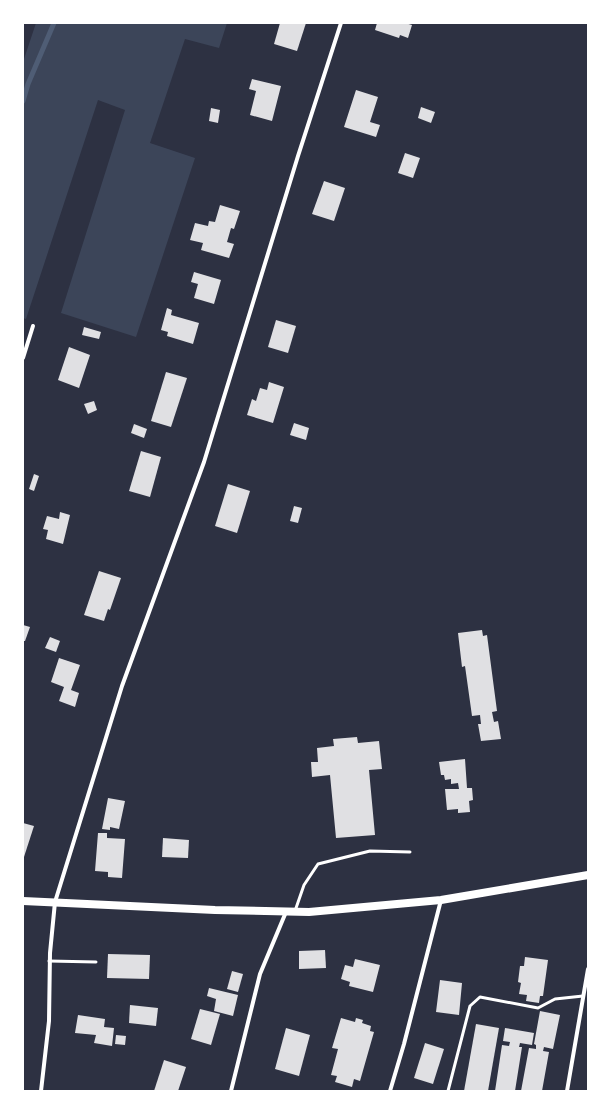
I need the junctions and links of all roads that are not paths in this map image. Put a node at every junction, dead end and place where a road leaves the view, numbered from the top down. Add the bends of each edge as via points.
1 (341, 23) edge
2 (33, 326) dead end
3 (23, 358) edge
4 (410, 852) dead end
5 (588, 875) edge
6 (442, 900) junction
7 (23, 901) edge
8 (55, 902) junction
9 (290, 912) junction
10 (49, 961) junction
11 (96, 962) dead end
12 (588, 969) edge
13 (583, 996) junction
14 (42, 1091) edge
15 (231, 1091) edge
16 (390, 1091) edge
17 (448, 1091) edge
18 (566, 1091) edge

1 - 8 street via 204,462 122,686
2 - 3 street
4 - 9 lane via 370,851 318,864
5 - 6 main road
6 - 9 main road
6 - 16 street
7 - 8 main road
8 - 9 main road
8 - 10 street
9 - 15 street via 260,974
10 - 11 lane
10 - 14 street via 49,1021
12 - 13 street
13 - 17 lane via 555,999 538,1008 480,997 470,1006
13 - 18 street

